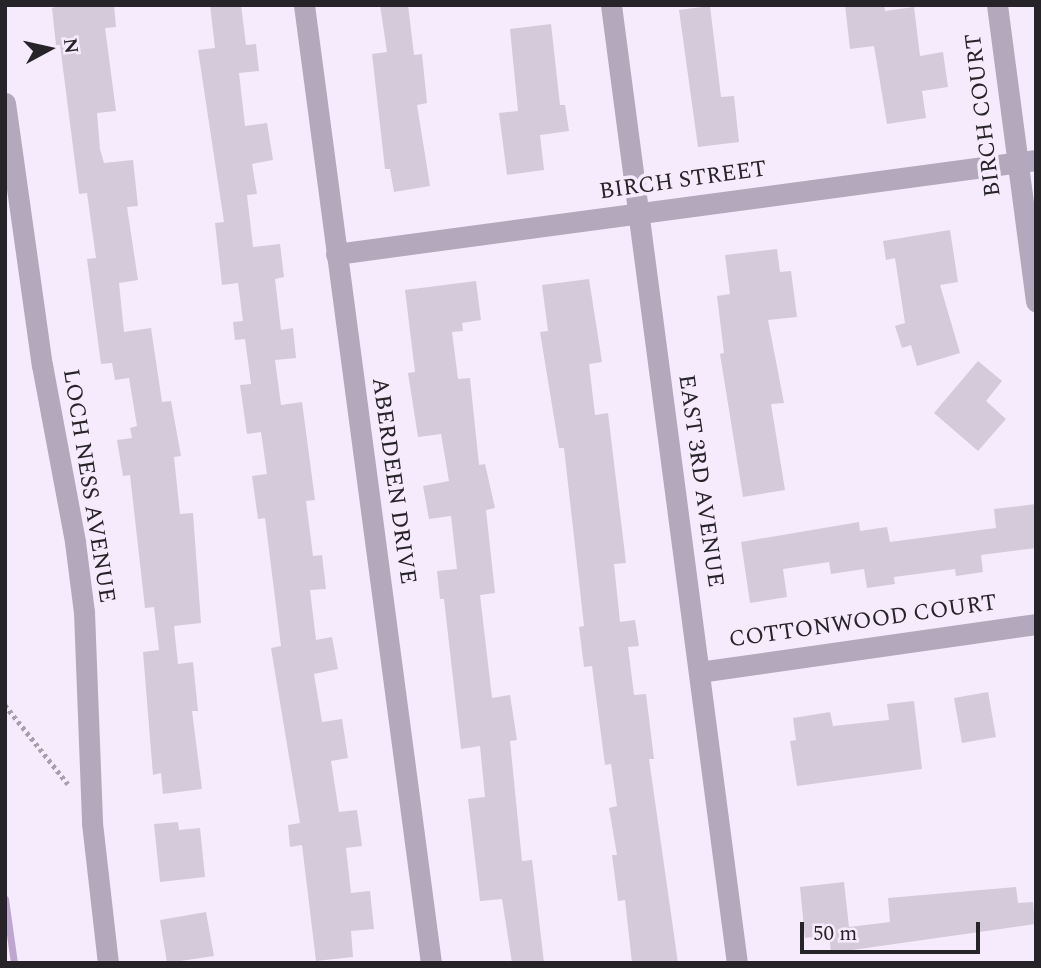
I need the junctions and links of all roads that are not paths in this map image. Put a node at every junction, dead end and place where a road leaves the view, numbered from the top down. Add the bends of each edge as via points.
1 (304, 5) edge
2 (611, 5) edge
3 (998, 5) edge
4 (5, 103) edge
5 (1026, 162) edge
6 (638, 213) junction
7 (337, 254) junction
8 (1036, 301) edge
9 (1036, 624) edge
10 (699, 672) junction
11 (108, 963) edge
12 (430, 963) edge
13 (737, 963) edge

1 - 7 street, ABERDEEN DRIVE
2 - 6 street, EAST 3RD AVENUE
3 - 5 street, BIRCH COURT
4 - 11 street, LOCH NESS AVENUE via 29,287 81,589 92,823
5 - 6 street, BIRCH STREET
5 - 8 street, BIRCH COURT
6 - 7 street, BIRCH STREET
6 - 10 street, EAST 3RD AVENUE
7 - 12 street, ABERDEEN DRIVE
9 - 10 street, COTTONWOOD COURT
10 - 13 street, EAST 3RD AVENUE

